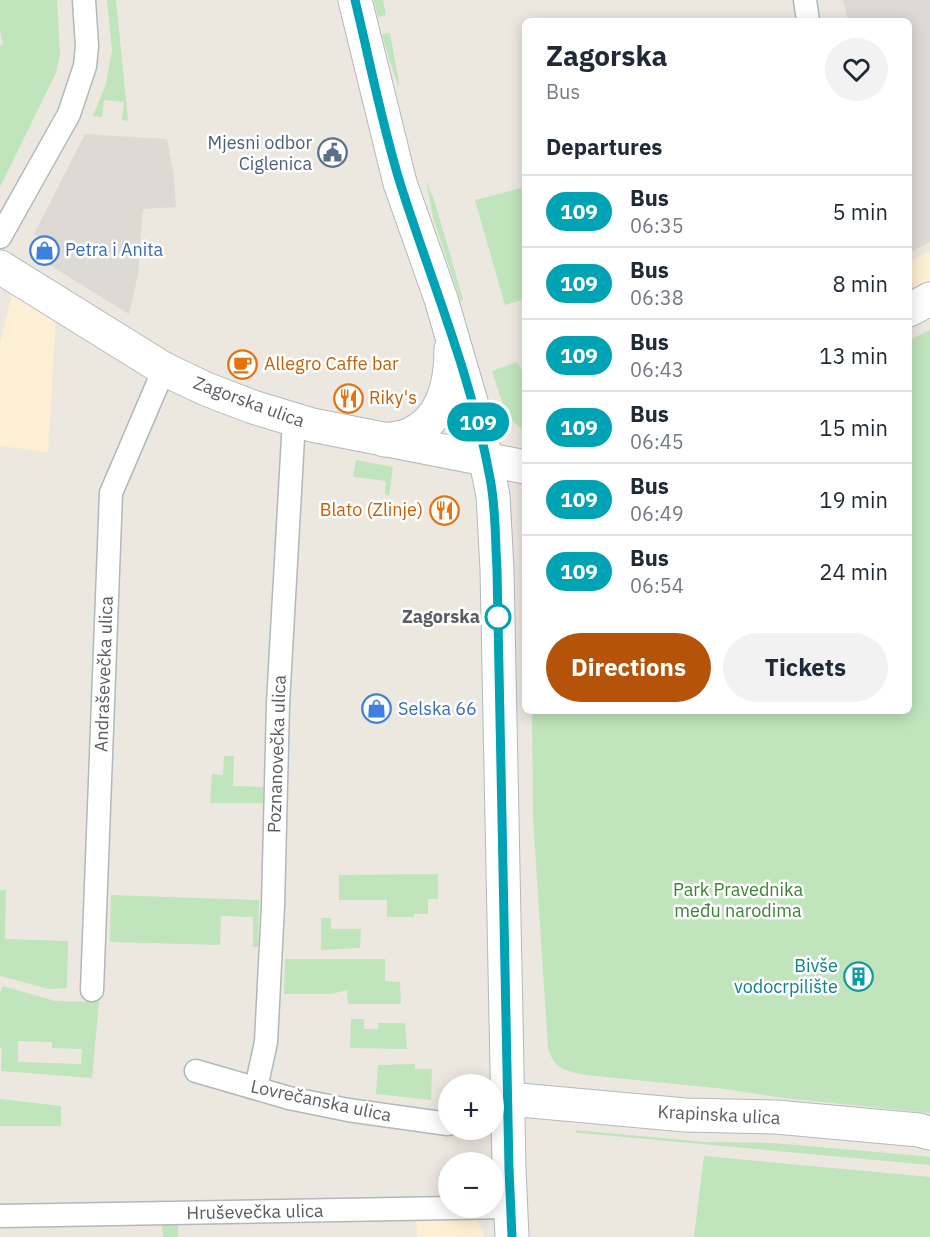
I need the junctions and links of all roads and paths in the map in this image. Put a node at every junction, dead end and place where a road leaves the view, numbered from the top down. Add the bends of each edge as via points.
1 (84, 0) edge
2 (355, 0) edge
3 (805, 0) edge
4 (808, 18) edge
5 (0, 237) edge
6 (0, 267) edge
7 (930, 299) edge
8 (912, 308) edge
9 (452, 335) junction
10 (164, 369) junction
11 (294, 420) junction
12 (384, 440) junction
13 (486, 460) junction
14 (522, 466) edge
15 (92, 990) dead end
16 (196, 1071) dead end
17 (503, 1074) edge
18 (256, 1088) junction
19 (504, 1119) edge
20 (438, 1123) edge
21 (504, 1130) edge
22 (930, 1133) edge
23 (0, 1216) edge
24 (512, 1222) edge

1 - 5 street via 85,66 69,114
2 - 9 main road via 400,183
3 - 4 street
6 - 10 main road, Zagorska ulica
7 - 8 main road
9 - 12 main road via 449,380 437,410 411,434
9 - 13 main road
10 - 11 main road, Zagorska ulica via 206,389
10 - 15 street, Andraševečka ulica via 111,493
11 - 12 main road, Zagorska ulica
11 - 18 street, Poznanovečka ulica via 266,1042
12 - 13 main road, Zagorska ulica
13 - 14 main road, Zagorska ulica
13 - 17 main road via 493,496 497,569
16 - 18 street, Lovrečanska ulica
18 - 20 street, Lovrečanska ulica via 348,1110
19 - 22 main road, Krapinska ulica via 776,1117
21 - 24 main road
23 - 24 street, Hruševečka ulica

